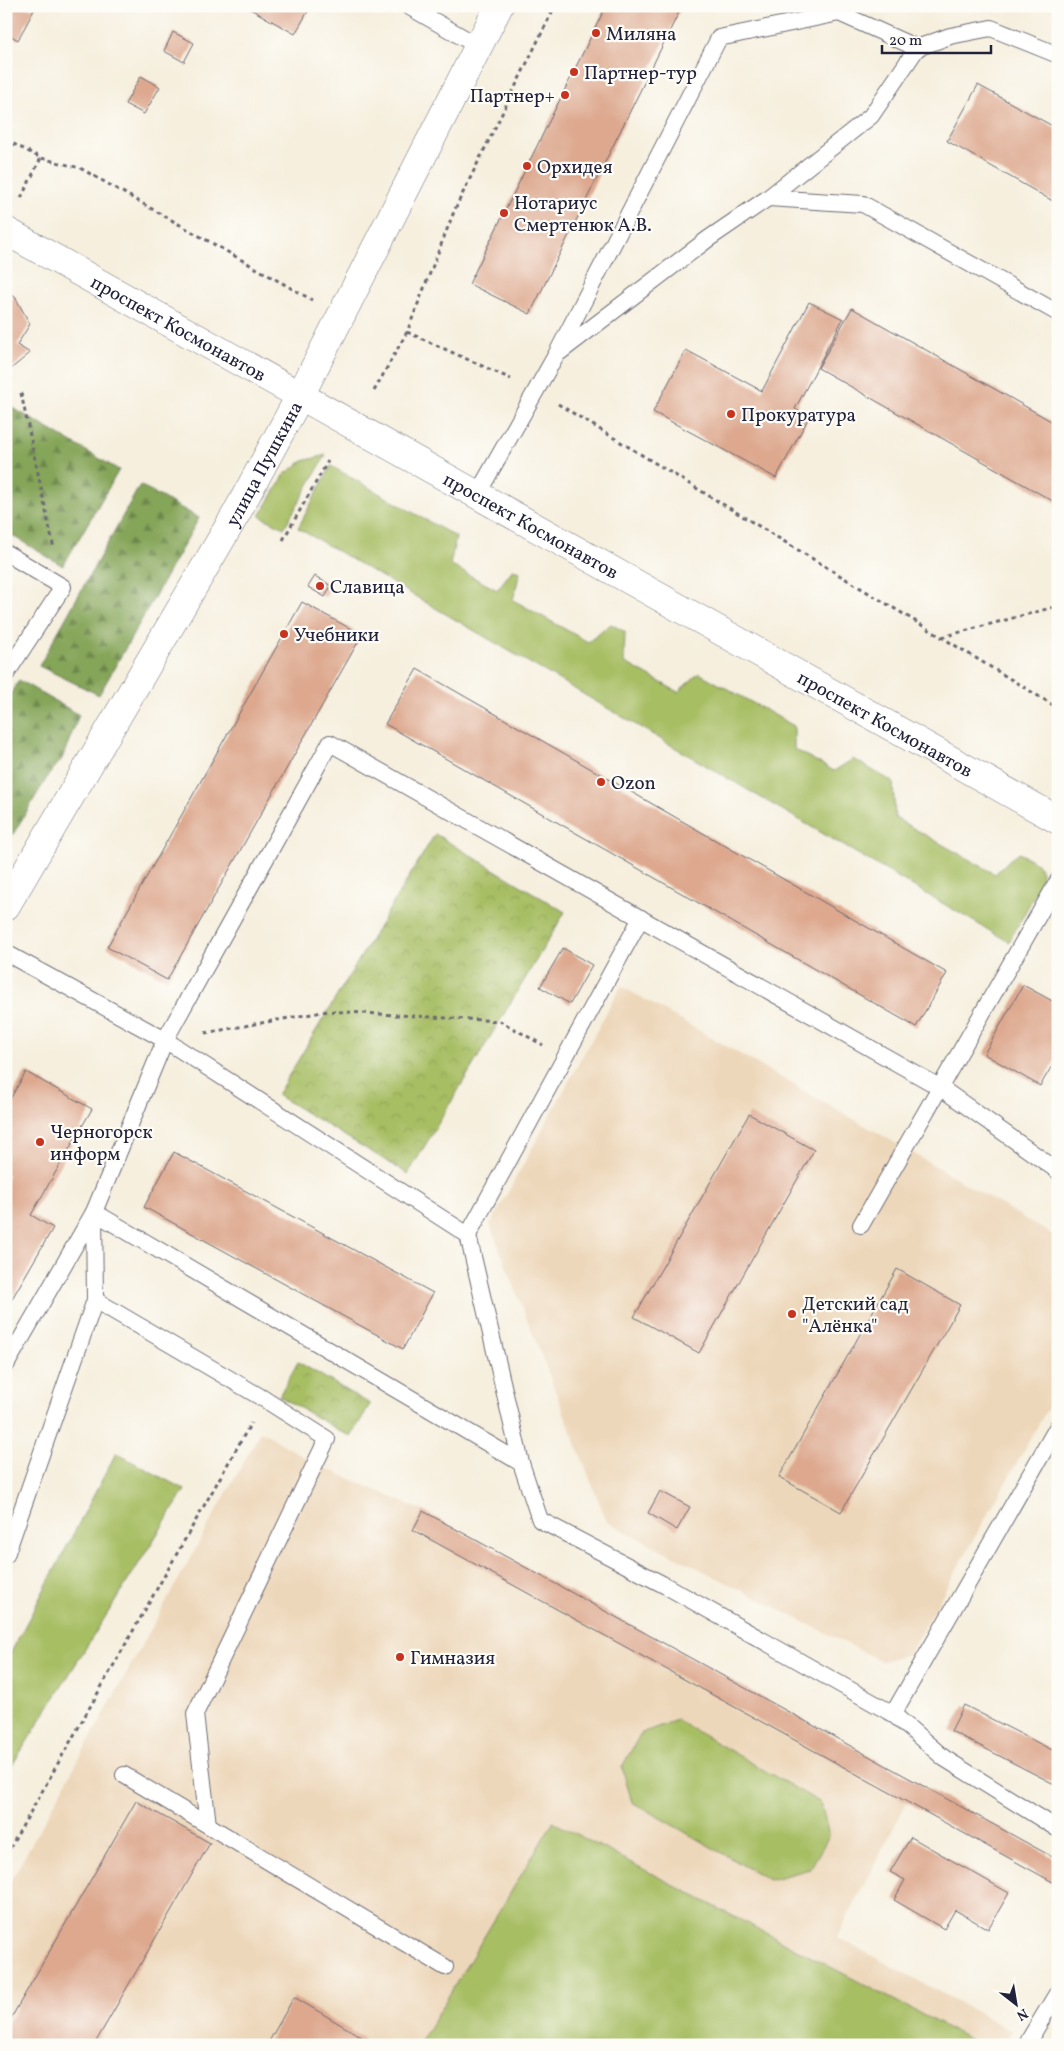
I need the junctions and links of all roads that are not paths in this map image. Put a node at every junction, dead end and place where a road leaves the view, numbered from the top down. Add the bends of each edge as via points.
1 (408, 6) edge
2 (499, 6) edge
3 (478, 46) junction
4 (918, 48) junction
5 (1058, 56) edge
6 (768, 198) junction
7 (6, 231) edge
8 (1058, 313) edge
9 (556, 355) junction
10 (300, 396) junction
11 (477, 495) junction
12 (6, 554) edge
13 (6, 674) edge
14 (1058, 820) edge
15 (1058, 882) edge
16 (7, 903) edge
17 (641, 918) junction
18 (6, 953) edge
19 (165, 1040) junction
20 (941, 1088) junction
21 (1058, 1171) edge
22 (94, 1212) junction
23 (861, 1226) dead end
24 (468, 1235) junction
25 (95, 1300) junction
26 (6, 1365) edge
27 (1058, 1426) edge
28 (521, 1463) junction
29 (6, 1555) edge
30 (893, 1714) junction
31 (124, 1775) dead end
32 (208, 1825) junction
33 (1058, 1828) edge
34 (445, 1967) dead end
35 (1058, 1992) edge
36 (1053, 2015) edge
37 (1026, 2045) edge

1 - 3 lane
2 - 3 main road, улица Пушкина
3 - 10 main road, улица Пушкина
4 - 5 lane via 950,36 991,28
4 - 6 lane via 871,116
4 - 9 lane via 840,13 719,38
6 - 8 lane via 863,204
6 - 9 lane
7 - 10 main road, проспект Космонавтов
9 - 11 lane
10 - 11 main road, проспект Космонавтов
10 - 16 main road, улица Пушкина via 231,522
11 - 14 main road, проспект Космонавтов
12 - 13 lane via 62,587
15 - 20 lane
17 - 19 lane via 330,743
17 - 20 lane
17 - 24 lane
18 - 19 lane
19 - 22 lane
19 - 24 lane
20 - 21 lane
20 - 23 lane
22 - 25 lane
22 - 26 lane
22 - 28 lane
24 - 28 lane
25 - 29 lane
25 - 32 lane via 327,1438 195,1714
27 - 30 lane
28 - 30 lane via 540,1520 666,1586
30 - 33 lane via 944,1758
31 - 32 lane
32 - 34 lane
35 - 36 lane
36 - 37 lane

